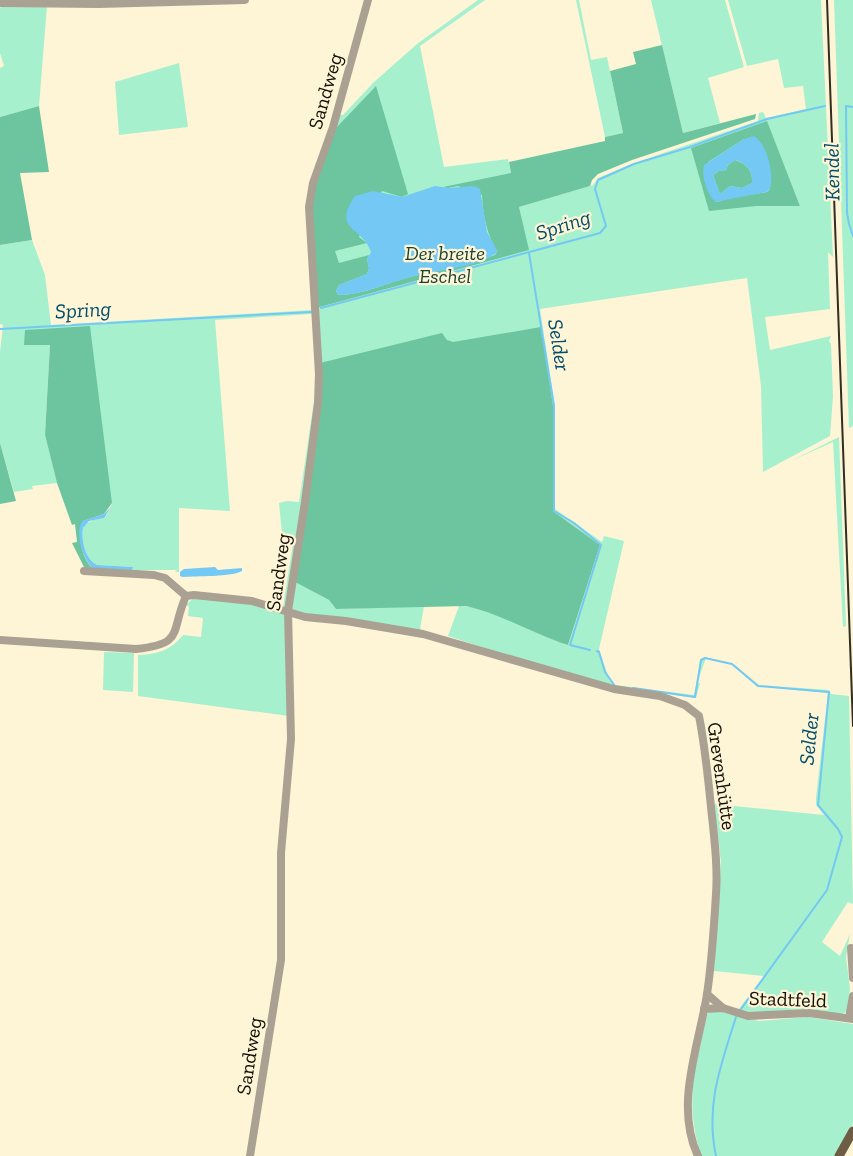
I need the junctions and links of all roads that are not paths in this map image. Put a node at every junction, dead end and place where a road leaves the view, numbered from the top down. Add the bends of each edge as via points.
1 (245, 0) edge
2 (368, 0) edge
3 (0, 3) edge
4 (84, 571) dead end
5 (186, 596) junction
6 (288, 611) junction
7 (0, 640) edge
8 (851, 948) dead end
9 (853, 978) edge
10 (707, 994) junction
11 (853, 996) edge
12 (723, 1008) junction
13 (704, 1009) junction
14 (851, 1019) edge
15 (853, 1131) edge
16 (250, 1156) edge
17 (698, 1156) edge
18 (839, 1156) edge

1 - 3 street
2 - 6 street, Sandweg via 309,207 318,403
4 - 5 street via 154,575 165,578
5 - 6 street via 252,601
5 - 7 street via 175,633 153,647
6 - 10 street, Grevenhütte via 451,641 614,689 660,696 685,705 699,717 716,854
6 - 16 street, Sandweg via 291,738 281,853 281,960
8 - 9 street
10 - 12 street, Stadtfeld
10 - 13 street, Grevenhütte
11 - 14 street
12 - 13 street, Stadtfeld
12 - 14 street, Stadtfeld via 748,1017 809,1013
13 - 17 street, Grevenhütte via 688,1087 690,1128
15 - 18 main road

